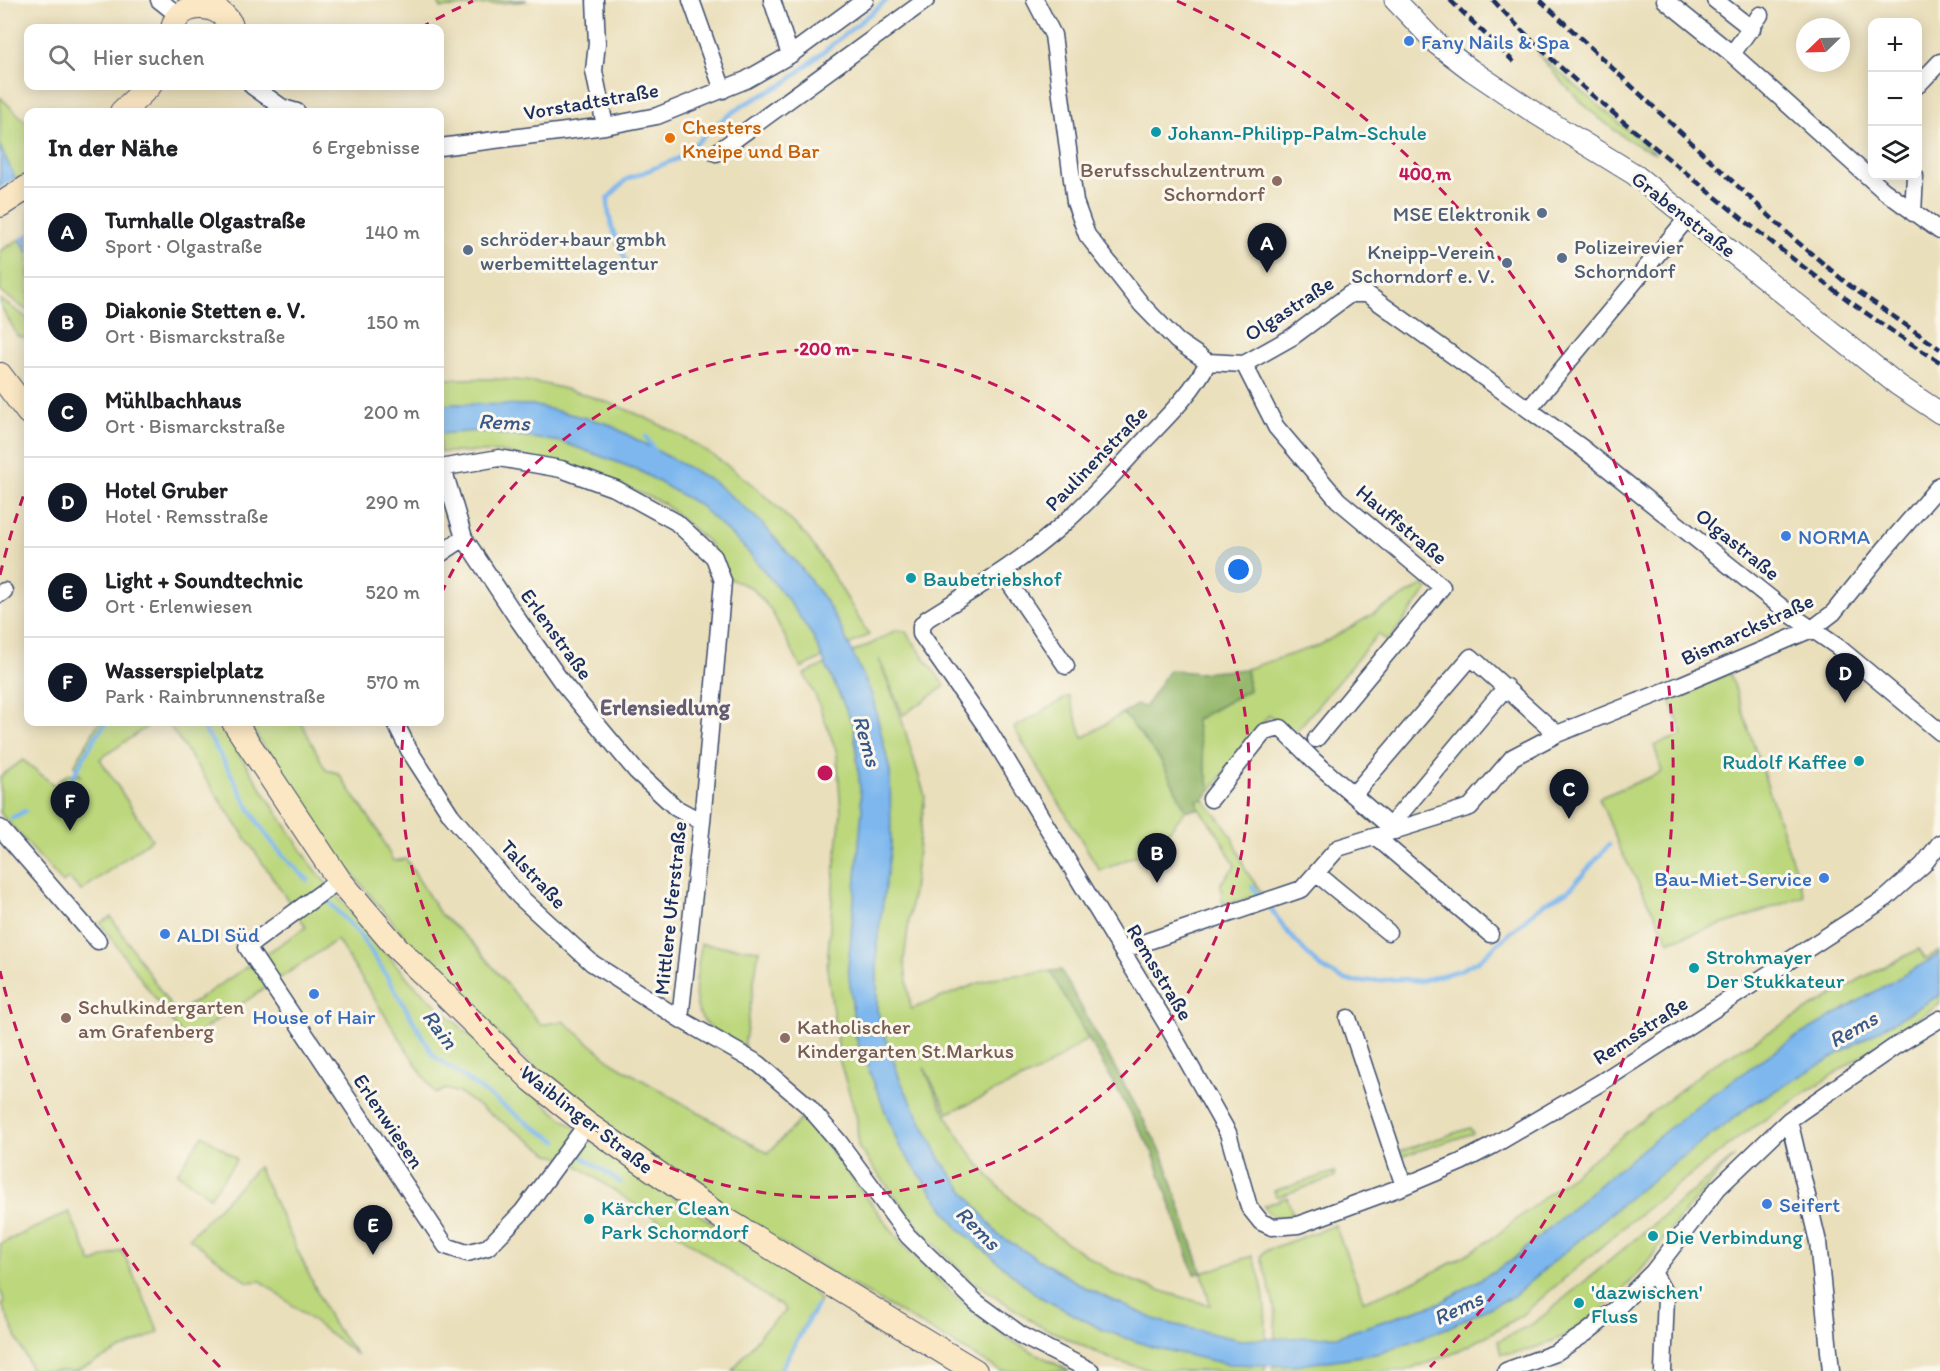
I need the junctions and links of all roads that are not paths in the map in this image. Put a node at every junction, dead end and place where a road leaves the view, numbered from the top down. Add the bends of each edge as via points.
1 (159, 0) edge
2 (595, 0) edge
3 (691, 0) edge
4 (772, 0) edge
5 (865, 0) edge
6 (926, 0) edge
7 (1035, 0) edge
8 (1395, 0) edge
9 (1665, 0) edge
10 (1715, 0) edge
11 (227, 13) edge
12 (175, 22) edge
13 (1732, 54) junction
14 (790, 55) junction
15 (1940, 62) edge
16 (1922, 80) edge
17 (145, 90) edge
18 (258, 90) edge
19 (276, 90) edge
20 (723, 90) junction
21 (126, 108) edge
22 (283, 108) edge
23 (294, 108) edge
24 (605, 126) junction
25 (444, 146) edge
26 (716, 153) dead end
27 (1915, 180) edge
28 (24, 190) edge
29 (0, 205) edge
30 (1913, 213) junction
31 (1689, 216) junction
32 (1940, 231) edge
33 (1208, 362) junction
34 (1244, 364) junction
35 (0, 375) edge
36 (24, 407) edge
37 (1529, 409) junction
38 (1940, 413) edge
39 (444, 467) edge
40 (444, 477) edge
41 (1940, 484) edge
42 (464, 538) junction
43 (444, 551) edge
44 (1002, 572) junction
45 (921, 626) joint
46 (1812, 629) junction
47 (1066, 666) dead end
48 (1506, 687) junction
49 (237, 726) edge
50 (397, 726) edge
51 (1940, 732) edge
52 (1557, 734) junction
53 (1316, 738) dead end
54 (1354, 794) junction
55 (1211, 799) dead end
56 (702, 822) junction
57 (0, 828) edge
58 (1393, 828) junction
59 (1376, 837) junction
60 (1940, 843) edge
61 (1316, 873) junction
62 (339, 880) junction
63 (1388, 932) dead end
64 (1490, 934) dead end
65 (98, 941) dead end
66 (1122, 950) junction
67 (1348, 1018) dead end
68 (680, 1019) junction
69 (1940, 1019) edge
70 (1788, 1120) junction
71 (587, 1124) junction
72 (1404, 1186) junction
73 (1653, 1272) junction
74 (975, 1371) edge
75 (1090, 1371) edge
76 (1506, 1371) edge
77 (1663, 1371) edge
78 (1831, 1371) edge

1 - 12 street
2 - 24 street via 594,71
3 - 20 street
4 - 14 street
5 - 14 street, Vorstadtstraße
6 - 26 street
7 - 33 street via 1053,35 1075,202 1087,235 1142,305 1178,341
8 - 31 street, Grabenstraße via 1438,45 1471,70 1634,174
9 - 13 street
10 - 13 street via 1756,22
11 - 12 main road via 212,4 198,3 187,7
13 - 30 street
14 - 20 street, Vorstadtstraße
15 - 16 street
17 - 21 main road
18 - 22 street
19 - 23 street
20 - 24 street, Vorstadtstraße via 657,116
24 - 25 street, Vorstadtstraße
27 - 30 street
28 - 29 main road
30 - 32 street
31 - 37 street
31 - 38 street, Grabenstraße via 1898,385
33 - 34 street, Olgastraße
33 - 44 street, Paulinenstraße via 1175,408 1101,488 1061,526
34 - 37 street, Olgastraße via 1292,338 1350,294 1367,294
34 - 53 street, Hauffstraße via 1276,427 1338,500 1442,587
35 - 36 main road
37 - 46 street, Olgastraße
39 - 56 street, Mittlere Uferstraße via 499,458 561,469 616,489 676,522 714,557 723,581
40 - 42 street, Erlenstraße
41 - 46 street, Bismarckstraße via 1833,613
42 - 43 street
42 - 56 street, Erlenstraße via 561,681 606,736 675,808
44 - 45 street, Paulinenstraße
44 - 47 street
45 - 66 street, Remsstraße via 921,634 989,731
46 - 51 street
46 - 52 street, Bismarckstraße
48 - 52 street
48 - 54 street via 1471,657
48 - 58 street
49 - 62 main road, Waiblinger Straße
50 - 68 street, Talstraße via 451,816 519,896 592,963
52 - 58 street, Bismarckstraße via 1513,757 1470,807
54 - 55 street via 1281,728 1264,732
54 - 58 street
56 - 68 street, Mittlere Uferstraße
57 - 65 street
58 - 59 street, Bismarckstraße
59 - 61 street, Bismarckstraße via 1338,848
59 - 64 street
60 - 72 street, Remsstraße via 1923,865 1886,898 1600,1083 1492,1146
61 - 63 street
61 - 66 street, Bismarckstraße via 1302,889
62 - 71 main road, Waiblinger Straße via 397,948 532,1080
62 - 71 street, Erlenwiesen via 247,947 446,1246 467,1253 488,1247 523,1211
66 - 72 street, Remsstraße via 1228,1133 1249,1207 1261,1222 1272,1227 1298,1225
67 - 72 street
68 - 75 street, Mittlere Uferstraße via 759,1064 807,1105 908,1236 976,1302 1024,1337
69 - 70 street
70 - 73 street via 1718,1188
70 - 78 street via 1818,1242
71 - 74 main road, Waiblinger Straße via 721,1217
73 - 76 street via 1616,1310 1586,1333 1555,1353
73 - 77 street via 1665,1296

